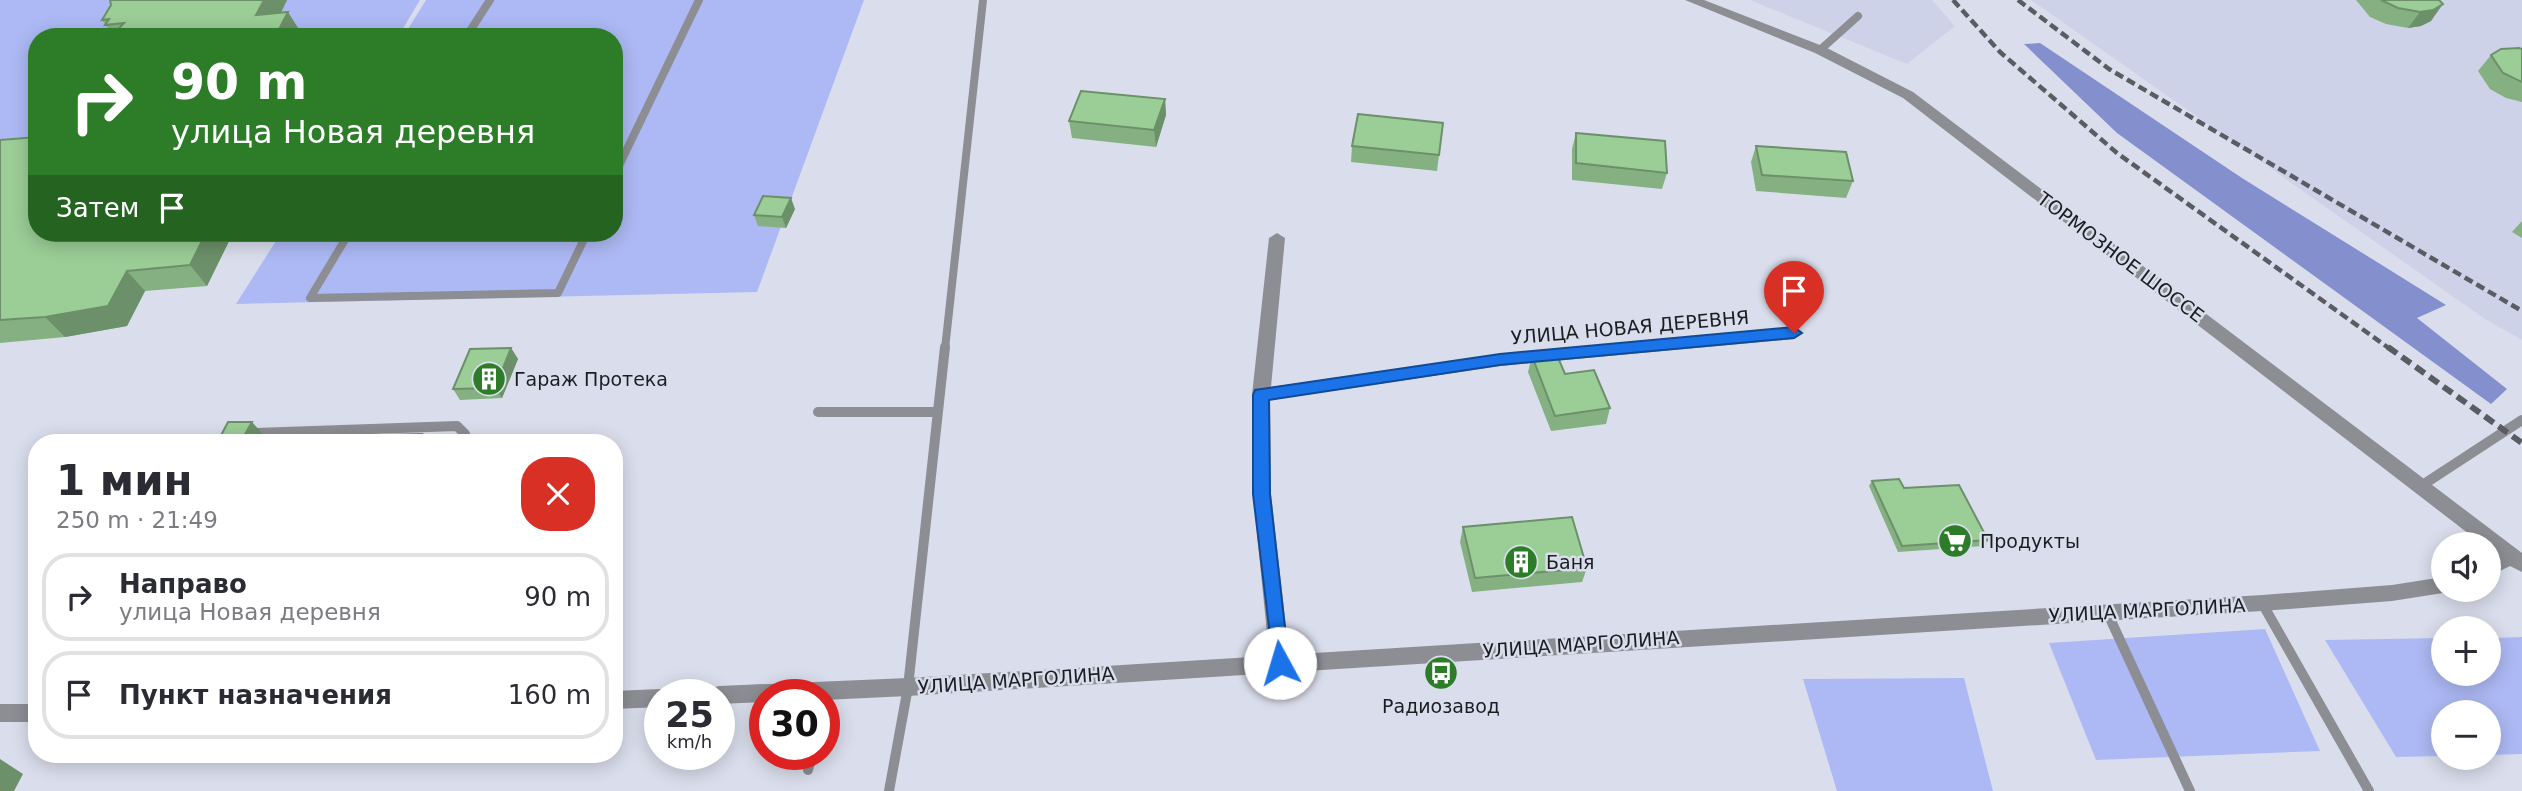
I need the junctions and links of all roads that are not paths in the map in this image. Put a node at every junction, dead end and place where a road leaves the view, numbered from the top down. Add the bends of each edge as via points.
1 (490, 0) edge
2 (699, 0) edge
3 (983, 0) edge
4 (1692, 0) edge
5 (1858, 16) dead end
6 (472, 28) edge
7 (1819, 50) junction
8 (623, 157) edge
9 (1277, 238) dead end
10 (344, 242) edge
11 (583, 242) edge
12 (1794, 333) dead end
13 (1261, 395) junction
14 (818, 412) dead end
15 (937, 412) junction
16 (2522, 420) edge
17 (257, 433) dead end
18 (466, 434) edge
19 (2421, 486) junction
20 (2517, 560) edge
21 (2431, 587) edge
22 (2262, 603) junction
23 (2107, 612) junction
24 (1280, 663) junction
25 (908, 687) junction
26 (840, 693) edge
27 (644, 699) edge
28 (623, 700) edge
29 (0, 713) edge
30 (28, 713) edge
31 (889, 791) edge
32 (2190, 791) edge
33 (2369, 791) edge

1 - 6 lane
2 - 8 lane
3 - 15 lane
4 - 7 street, ТОРМОЗНОЕ ШОССЕ
5 - 7 lane
7 - 19 street, ТОРМОЗНОЕ ШОССЕ via 1878,78 1928,110
9 - 13 street
10 - 11 lane via 310,298 558,293
12 - 13 street, УЛИЦА НОВАЯ ДЕРЕВНЯ via 1500,360
13 - 24 street via 1262,494
14 - 15 lane
15 - 25 lane
16 - 19 lane
17 - 18 lane via 457,426
19 - 20 street, ТОРМОЗНОЕ ШОССЕ
21 - 22 street, УЛИЦА МАРГОЛИНА
22 - 23 street, УЛИЦА МАРГОЛИНА
22 - 33 lane
23 - 24 street, УЛИЦА МАРГОЛИНА
23 - 32 lane
24 - 25 street, УЛИЦА МАРГОЛИНА
25 - 26 street, УЛИЦА МАРГОЛИНА
25 - 31 lane
27 - 28 street
29 - 30 street

